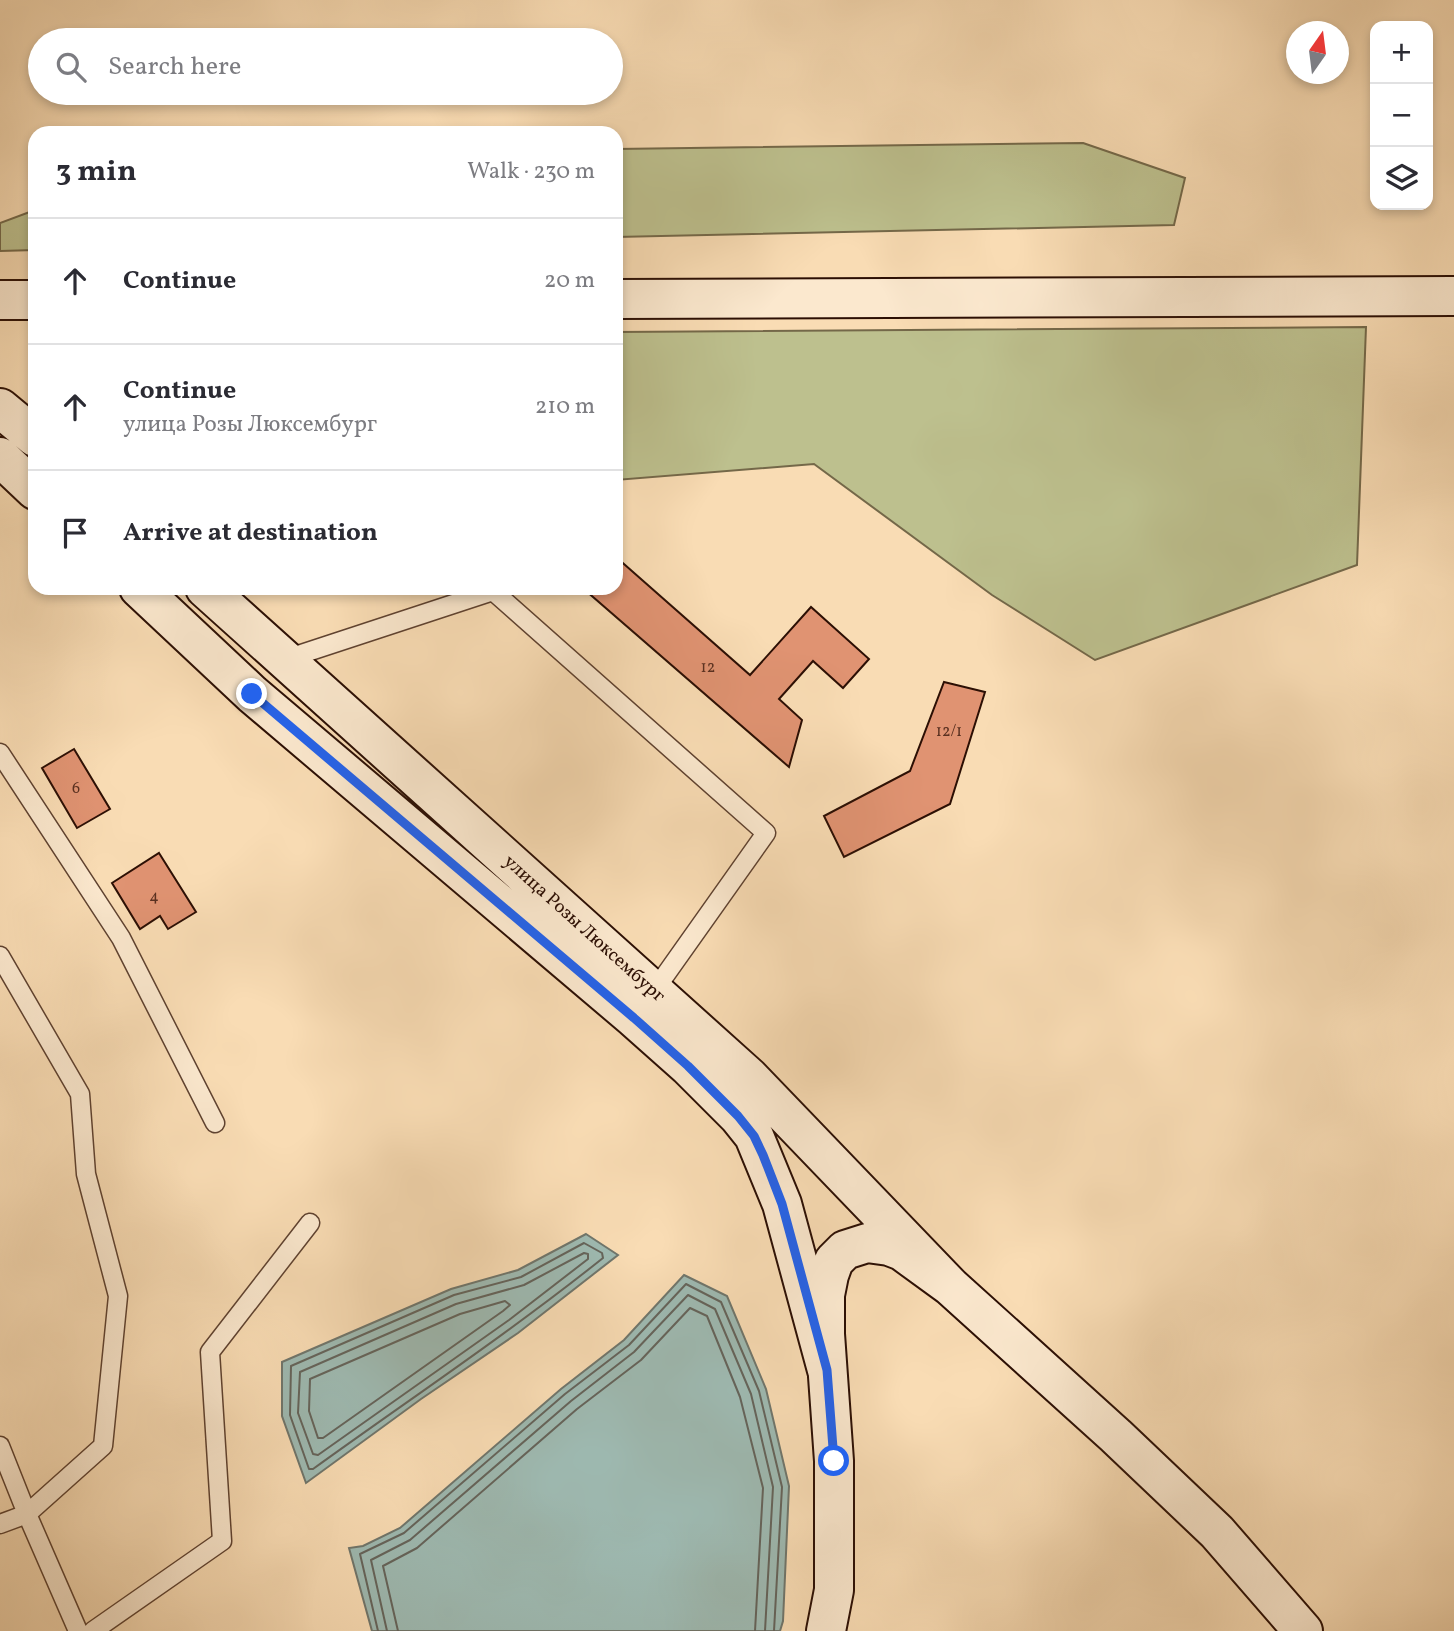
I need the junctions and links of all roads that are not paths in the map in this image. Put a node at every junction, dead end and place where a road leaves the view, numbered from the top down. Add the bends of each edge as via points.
1 (1454, 296) edge
2 (623, 299) edge
3 (0, 300) edge
4 (28, 300) edge
5 (0, 408) edge
6 (28, 432) edge
7 (0, 457) edge
8 (28, 483) edge
9 (146, 595) edge
10 (213, 595) edge
11 (481, 595) edge
12 (498, 595) edge
13 (283, 660) junction
14 (252, 694) junction
15 (0, 753) edge
16 (0, 956) edge
17 (644, 1005) junction
18 (215, 1123) dead end
19 (310, 1223) dead end
20 (950, 1286) junction
21 (827, 1370) junction
22 (1, 1452) edge
23 (27, 1514) junction
24 (0, 1524) edge
25 (78, 1631) edge
26 (93, 1631) edge
27 (826, 1631) edge
28 (1303, 1631) edge

1 - 2 main road
3 - 4 main road
5 - 6 main road
7 - 8 main road
9 - 14 main road, улица Розы Люксембург
10 - 13 main road, улица Розы Люксембург
11 - 13 lane
12 - 17 lane via 766,833
13 - 14 main road
13 - 17 main road, улица Розы Люксембург
14 - 17 main road, улица Розы Люксембург
15 - 18 lane via 121,938
16 - 23 lane via 80,1094 86,1174 118,1296 103,1446
17 - 20 main road, улица Розы Люксембург via 749,1077
17 - 21 main road, улица Розы Люксембург via 697,1074 754,1136 782,1204
19 - 26 lane via 210,1352 222,1541
20 - 21 main road via 895,1248 867,1244 845,1250 831,1268 825,1295
20 - 28 main road via 1217,1532
21 - 27 main road via 834,1461 834,1590
22 - 23 lane
23 - 24 lane
23 - 25 lane

